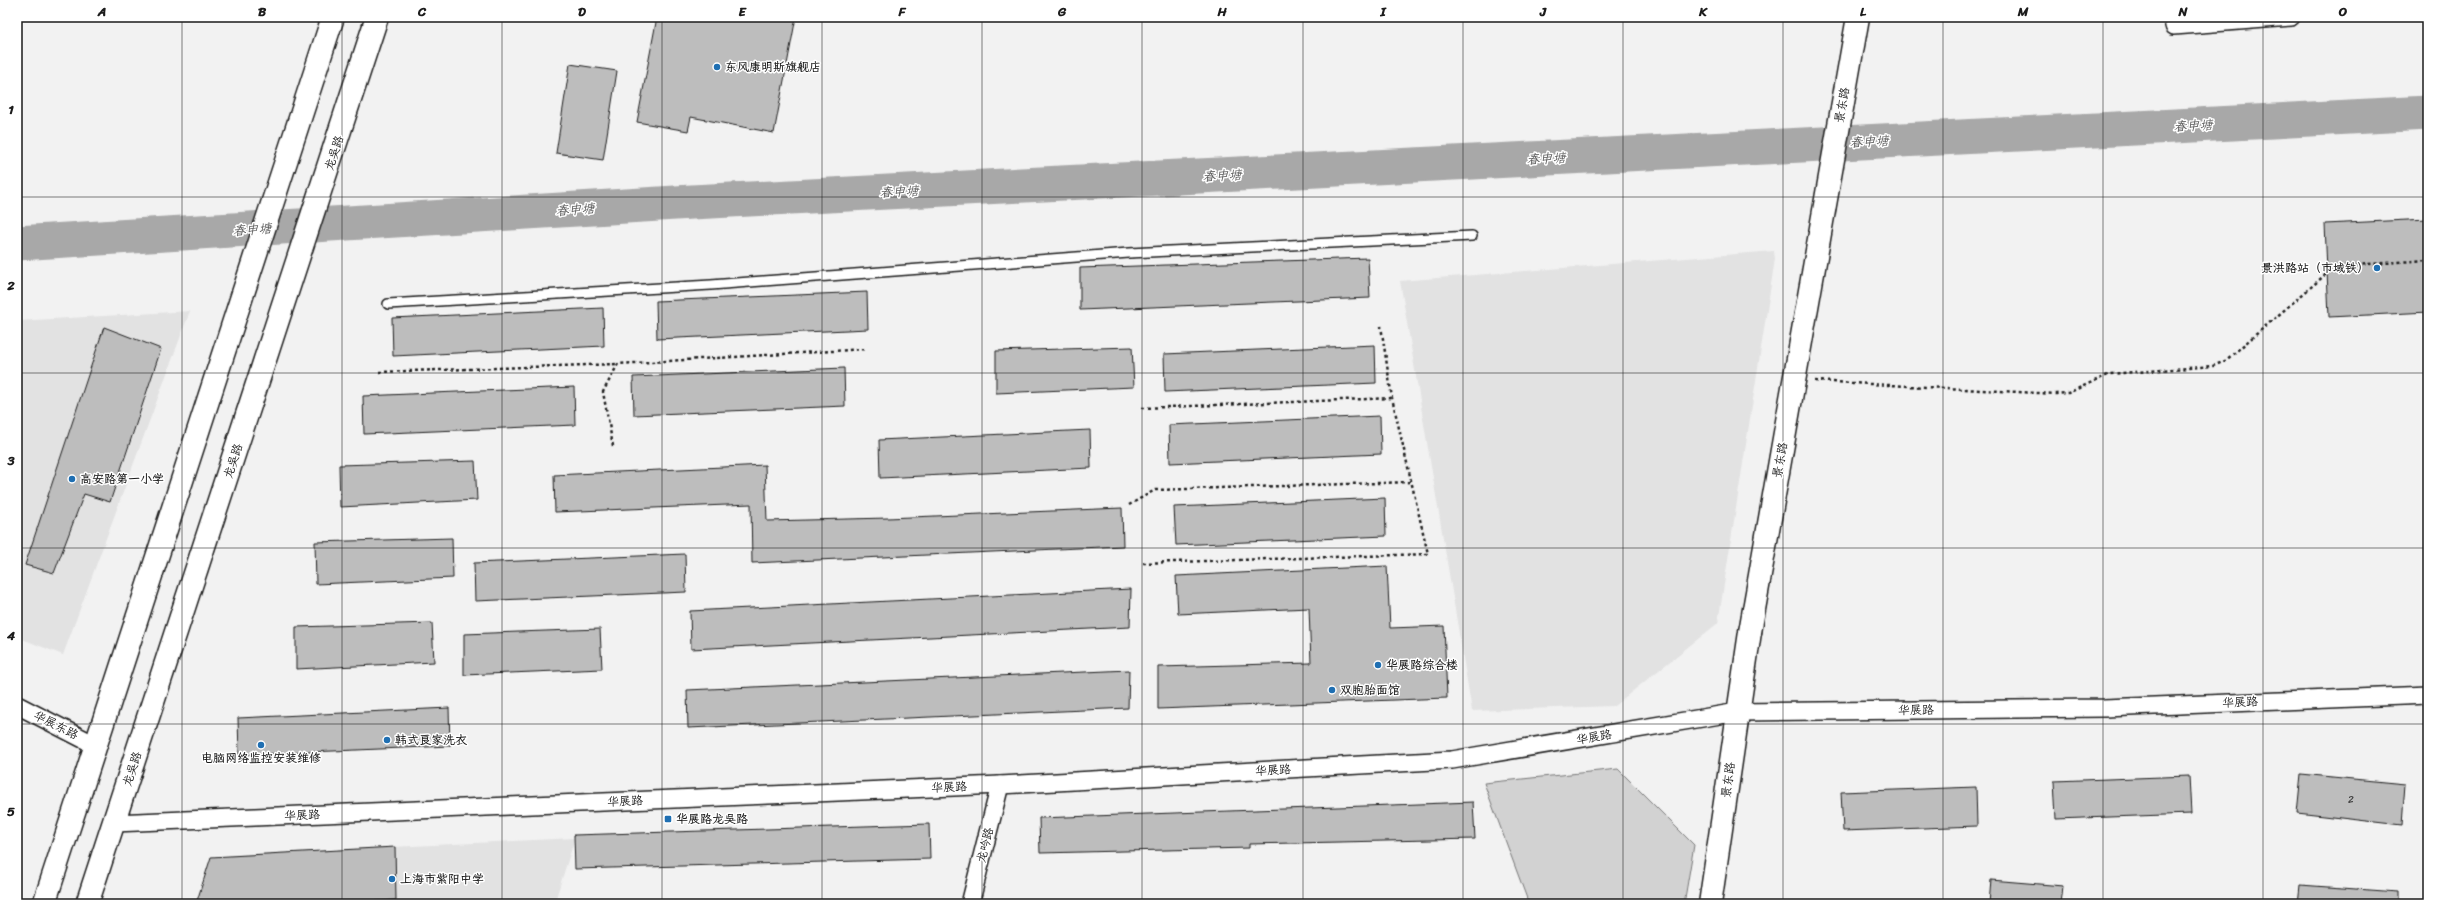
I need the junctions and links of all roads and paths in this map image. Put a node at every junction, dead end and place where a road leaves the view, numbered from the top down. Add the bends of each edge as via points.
1 (1858, 17) edge
2 (2173, 17) edge
3 (2291, 17) edge
4 (377, 20) edge
5 (331, 24) edge
6 (1472, 236) dead end
7 (2428, 260) edge
8 (388, 304) dead end
9 (1381, 326) dead end
10 (866, 349) dead end
11 (618, 364) junction
12 (379, 372) dead end
13 (1794, 380) junction
14 (1392, 398) junction
15 (1142, 408) dead end
16 (613, 446) dead end
17 (1411, 482) junction
18 (1129, 505) dead end
19 (1143, 563) dead end
20 (2428, 695) edge
21 (17, 705) edge
22 (1738, 712) junction
23 (96, 745) junction
24 (1000, 785) junction
25 (114, 823) junction
26 (44, 904) edge
27 (87, 904) edge
28 (970, 904) edge
29 (1710, 904) edge

1 - 13 main road, 景东路, bridge
2 - 3 street via 2174,26
4 - 25 main road, 龙吴路
5 - 23 main road
6 - 8 lane via 1129,253 711,284
7 - 13 path via 2340,266 2332,269 2225,361 2212,366 2110,374 2068,393 2056,394
9 - 14 path
10 - 11 path
11 - 12 path
11 - 16 path via 603,392
13 - 22 main road, 景东路, bridge
14 - 15 path
14 - 17 path
17 - 18 path via 1155,490
17 - 19 path via 1428,554
20 - 22 street, 华展路 via 2104,708
21 - 23 street, 华展东路
22 - 24 street, 华展路 via 1452,760
22 - 29 main road, 景东路
23 - 26 main road
24 - 25 street, 华展路
24 - 28 street, 龙吟路
25 - 27 main road, 龙吴路

